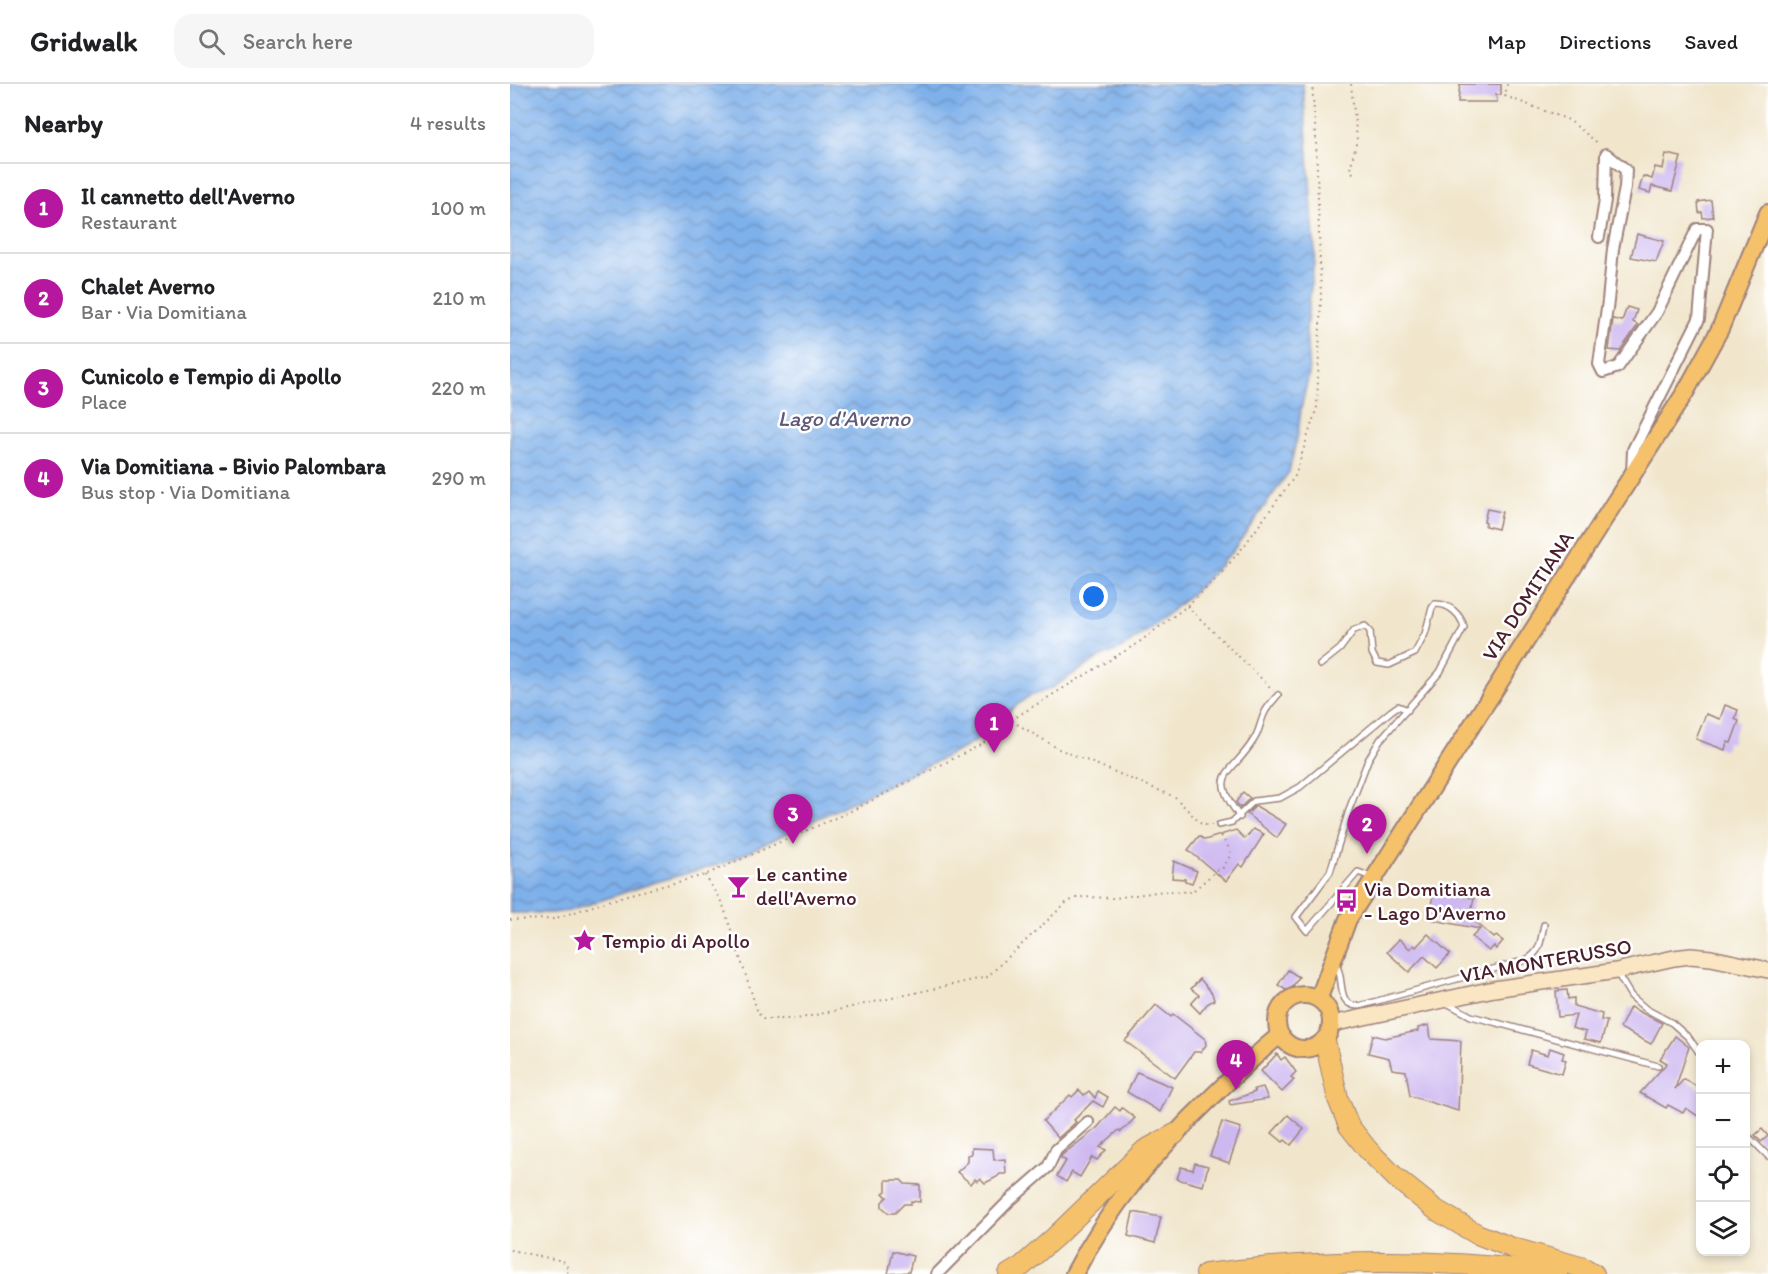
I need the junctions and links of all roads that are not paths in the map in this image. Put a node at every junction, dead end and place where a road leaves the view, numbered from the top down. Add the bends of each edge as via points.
1 (1768, 213) edge
2 (1599, 237) dead end
3 (1631, 477) junction
4 (1320, 665) dead end
5 (1278, 695) road end
6 (1408, 710) junction
7 (1239, 817) junction
8 (1219, 825) road end
9 (1374, 878) junction
10 (1544, 925) dead end
11 (1331, 965) junction
12 (1768, 970) edge
13 (1616, 971) junction
14 (1319, 998) junction
15 (1442, 1000) junction
16 (1328, 1032) junction
17 (1280, 1035) junction
18 (1696, 1047) edge
19 (1658, 1065) dead end
20 (1088, 1122) dead end
21 (1174, 1134) junction
22 (1750, 1138) edge
23 (1768, 1156) edge
24 (937, 1274) edge
25 (1009, 1274) edge
26 (1074, 1274) edge
27 (1206, 1274) edge
28 (1557, 1274) edge
29 (1594, 1274) edge

1 - 3 main road, VIA DOMITIANA via 1720,328 1686,391
2 - 3 street via 1606,154 1626,170 1599,364 1603,372 1618,367 1657,312 1697,229 1707,229 1699,319 1633,450
3 - 9 main road, VIA DOMITIANA
4 - 6 lane via 1340,649 1354,630 1365,626 1370,631 1377,663 1389,665 1415,653 1432,608 1442,604 1458,614 1464,627 1440,672
5 - 7 lane via 1264,713 1254,740 1222,781
6 - 7 lane via 1398,706 1300,787 1280,798 1254,801
6 - 9 lane via 1380,740 1368,760 1330,872 1296,918 1307,931 1358,872
7 - 8 lane
9 - 11 main road, VIA DOMITIANA via 1348,919
10 - 11 lane via 1539,950 1526,960 1359,1006 1345,1002 1342,978
11 - 14 main road, VIA DOMITIANA
12 - 13 street, VIA MONTERUSSO via 1691,956
13 - 15 street, VIA MONTERUSSO
13 - 18 lane via 1632,996 1672,1023
14 - 16 main road via 1329,1010
14 - 17 main road via 1298,995 1286,1002 1278,1014
15 - 16 street, VIA MONTERUSSO
15 - 19 lane via 1471,1016
16 - 17 main road via 1305,1050 1291,1046
16 - 29 highway via 1338,1099 1349,1125 1381,1164 1415,1195 1454,1222 1495,1242
17 - 21 main road
20 - 24 street via 1056,1150 1048,1167
21 - 25 highway via 1145,1150 1055,1237
21 - 26 main road via 1123,1194
22 - 23 lane
27 - 28 highway via 1360,1262

